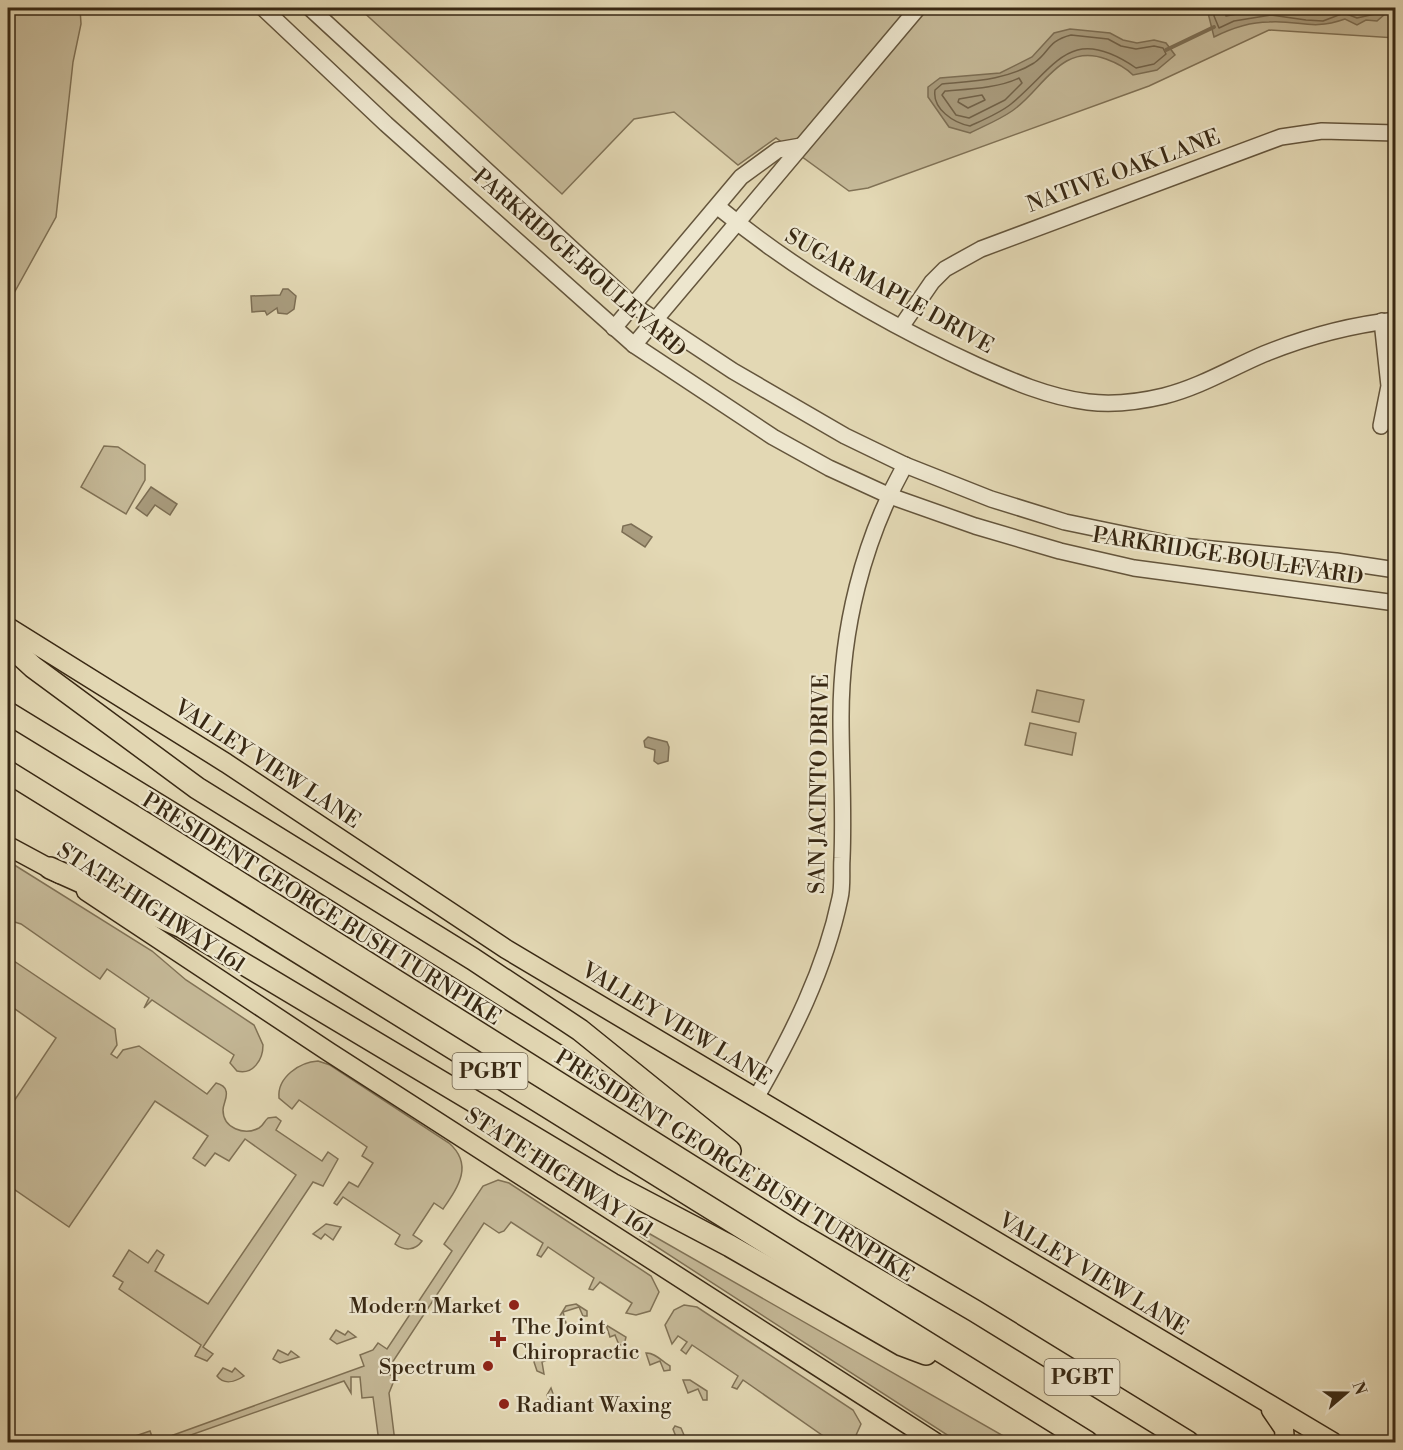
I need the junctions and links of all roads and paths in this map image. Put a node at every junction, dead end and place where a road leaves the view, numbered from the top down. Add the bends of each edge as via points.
1 (263, 8) edge
2 (310, 8) edge
3 (918, 8) edge
4 (1395, 133) edge
5 (801, 146) junction
6 (718, 207) junction
7 (737, 223) junction
8 (676, 255) junction
9 (694, 272) junction
10 (633, 305) junction
11 (653, 321) junction
12 (1389, 321) edge
13 (901, 327) junction
14 (614, 328) junction
15 (634, 345) junction
16 (1381, 426) dead end
17 (905, 465) junction
18 (890, 496) junction
19 (1395, 570) edge
20 (1395, 603) edge
21 (8, 627) edge
22 (8, 644) edge
23 (8, 713) edge
24 (8, 772) edge
25 (11, 848) edge
26 (50, 868) junction
27 (756, 1098) junction
28 (808, 1213) junction
29 (971, 1371) junction
30 (1266, 1404) junction
31 (935, 1443) edge
32 (1087, 1443) edge
33 (1188, 1443) edge
34 (1286, 1443) edge
35 (1333, 1443) edge

1 - 14 street, PARKRIDGE BOULEVARD
2 - 10 street, PARKRIDGE BOULEVARD
3 - 5 street
4 - 13 street, NATIVE OAK LANE via 1322,131 1281,137 1003,239 945,269 922,294
5 - 6 street via 777,150 741,177
5 - 7 street
6 - 7 street, SUGAR MAPLE DRIVE
6 - 8 street
7 - 9 street
7 - 13 street, SUGAR MAPLE DRIVE via 811,276
8 - 9 street
8 - 10 street
9 - 11 street
10 - 11 street, PARKRIDGE BOULEVARD
10 - 14 street
11 - 15 street
11 - 17 street, PARKRIDGE BOULEVARD via 788,405
12 - 13 street, SUGAR MAPLE DRIVE via 1295,343 1167,395 1116,403 1087,402 1033,389
12 - 16 street via 1389,378
14 - 15 street, PARKRIDGE BOULEVARD
15 - 18 street, PARKRIDGE BOULEVARD via 773,437
17 - 18 street, SAN JACINTO DRIVE
17 - 19 street, PARKRIDGE BOULEVARD via 991,499 1087,527 1181,546
18 - 20 street, PARKRIDGE BOULEVARD via 975,526 1134,568
18 - 27 street, SAN JACINTO DRIVE via 867,550 850,611 843,665 840,899 820,971
21 - 27 main road, VALLEY VIEW LANE via 226,763 506,949
22 - 28 highway via 33,667 196,788 473,959 580,1030
23 - 28 highway, PRESIDENT GEORGE BUSH TURNPIKE / PGBT
24 - 29 highway, PGBT
25 - 26 main road, STATE HIGHWAY 161
26 - 29 highway via 183,927 612,1184 730,1246 902,1345
26 - 31 main road, STATE HIGHWAY 161
27 - 30 main road, VALLEY VIEW LANE
28 - 33 highway, PRESIDENT GEORGE BUSH TURNPIKE / PGBT
29 - 32 highway, PGBT
30 - 34 main road via 1284,1429
30 - 35 main road, VALLEY VIEW LANE

